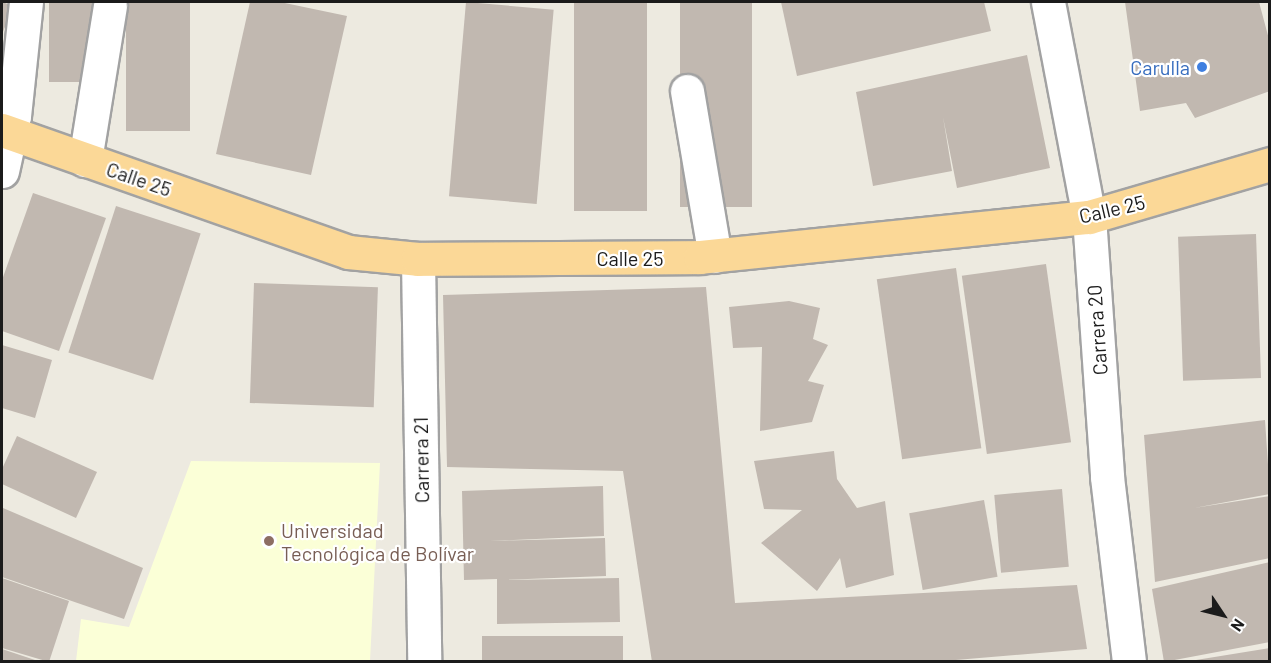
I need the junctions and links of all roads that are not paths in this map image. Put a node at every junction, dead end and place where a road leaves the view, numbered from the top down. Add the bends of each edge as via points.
1 (26, 2) edge
2 (1048, 2) edge
3 (110, 6) dead end
4 (687, 91) dead end
5 (6, 132) edge
6 (85, 160) junction
7 (1269, 165) edge
8 (2, 171) edge
9 (1089, 217) junction
10 (715, 256) junction
11 (418, 260) junction
12 (424, 662) edge
13 (1129, 662) edge

1 - 5 street
2 - 9 street, Carrera 20
3 - 6 street
4 - 10 street
5 - 6 main road, Calle 25
5 - 8 street
6 - 11 main road, Calle 25 via 348,252
7 - 9 main road, Calle 25
9 - 10 main road, Calle 25
9 - 13 street, Carrera 20 via 1107,477
10 - 11 main road, Calle 25
11 - 12 street, Carrera 21

